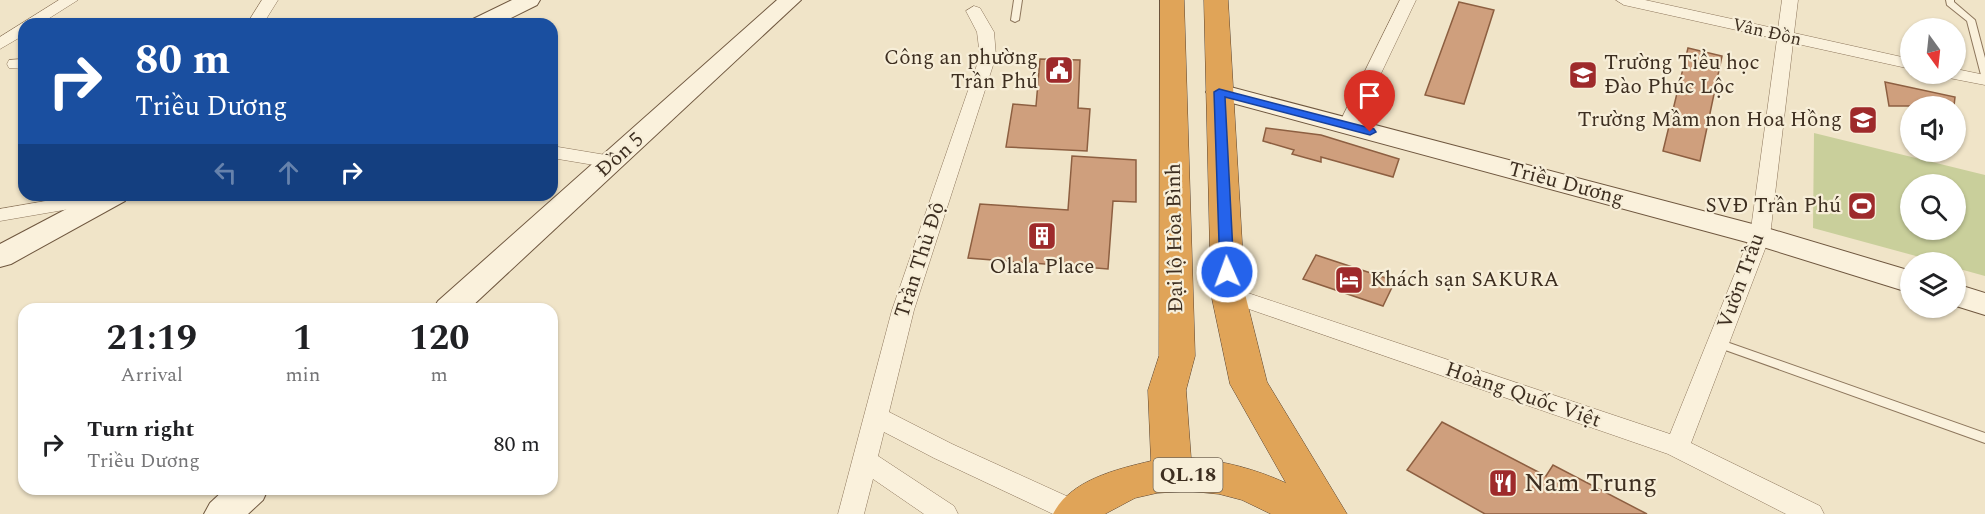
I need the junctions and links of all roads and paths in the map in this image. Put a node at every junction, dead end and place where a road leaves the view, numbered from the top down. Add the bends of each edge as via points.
1 (70, 0) edge
2 (270, 0) edge
3 (529, 0) edge
4 (790, 0) edge
5 (1018, 0) edge
6 (1172, 0) edge
7 (1216, 0) edge
8 (1408, 0) edge
9 (1624, 0) edge
10 (1790, 0) edge
11 (1950, 0) edge
12 (974, 11) dead end
13 (39, 18) edge
14 (259, 18) edge
15 (493, 18) edge
16 (1014, 20) dead end
17 (18, 31) edge
18 (1787, 36) junction
19 (0, 44) edge
20 (1900, 62) edge
21 (1985, 75) edge
22 (1966, 76) edge
23 (1985, 80) edge
24 (1173, 83) junction
25 (1219, 89) junction
26 (1347, 126) junction
27 (558, 153) edge
28 (612, 162) junction
29 (80, 201) edge
30 (104, 201) edge
31 (0, 215) edge
32 (1760, 236) junction
33 (0, 257) edge
34 (1900, 279) edge
35 (1228, 294) junction
36 (1966, 298) edge
37 (456, 303) edge
38 (1985, 304) edge
39 (1718, 343) junction
40 (876, 416) junction
41 (1985, 438) edge
42 (1677, 447) junction
43 (865, 460) junction
44 (1172, 473) junction
45 (243, 495) edge
46 (1074, 513) edge
47 (223, 514) edge
48 (851, 514) edge
49 (945, 514) edge
50 (1304, 514) edge
51 (1326, 514) edge
52 (1811, 514) edge

1 - 13 street
2 - 14 street
3 - 15 street
4 - 28 street, Đồn 5
5 - 16 lane
6 - 24 highway, Đại lộ Hòa Bình / QL.18
7 - 25 highway
8 - 26 street
9 - 18 street, Vân Đồn
10 - 18 street, Vườn Trầu
11 - 21 lane via 1971,20
12 - 40 street, Trần Thủ Độ via 984,23 988,56 903,309
17 - 19 street
18 - 20 street, Vân Đồn
18 - 32 street, Vườn Trầu
22 - 23 street
24 - 25 highway
24 - 44 highway, Đại lộ Hòa Bình / QL.18 via 1177,356 1167,390
25 - 26 street, Triều Dương
25 - 35 highway
26 - 32 street, Triều Dương
27 - 28 street
28 - 37 street, Đồn 5
29 - 31 street
30 - 33 street
32 - 34 street, Triều Dương
32 - 39 street, Vườn Trầu
35 - 42 street, Hoàng Quốc Việt
35 - 51 highway via 1249,384
36 - 38 street
39 - 41 lane
39 - 42 street, Vườn Trầu
40 - 43 street, Trần Thủ Độ
40 - 46 street
42 - 52 street, Hoàng Quốc Việt
43 - 48 street, Trần Thủ Độ
43 - 49 street
44 - 46 highway, QL.18 via 1119,485
44 - 50 highway, QL.18 via 1230,478 1287,501
45 - 47 street

